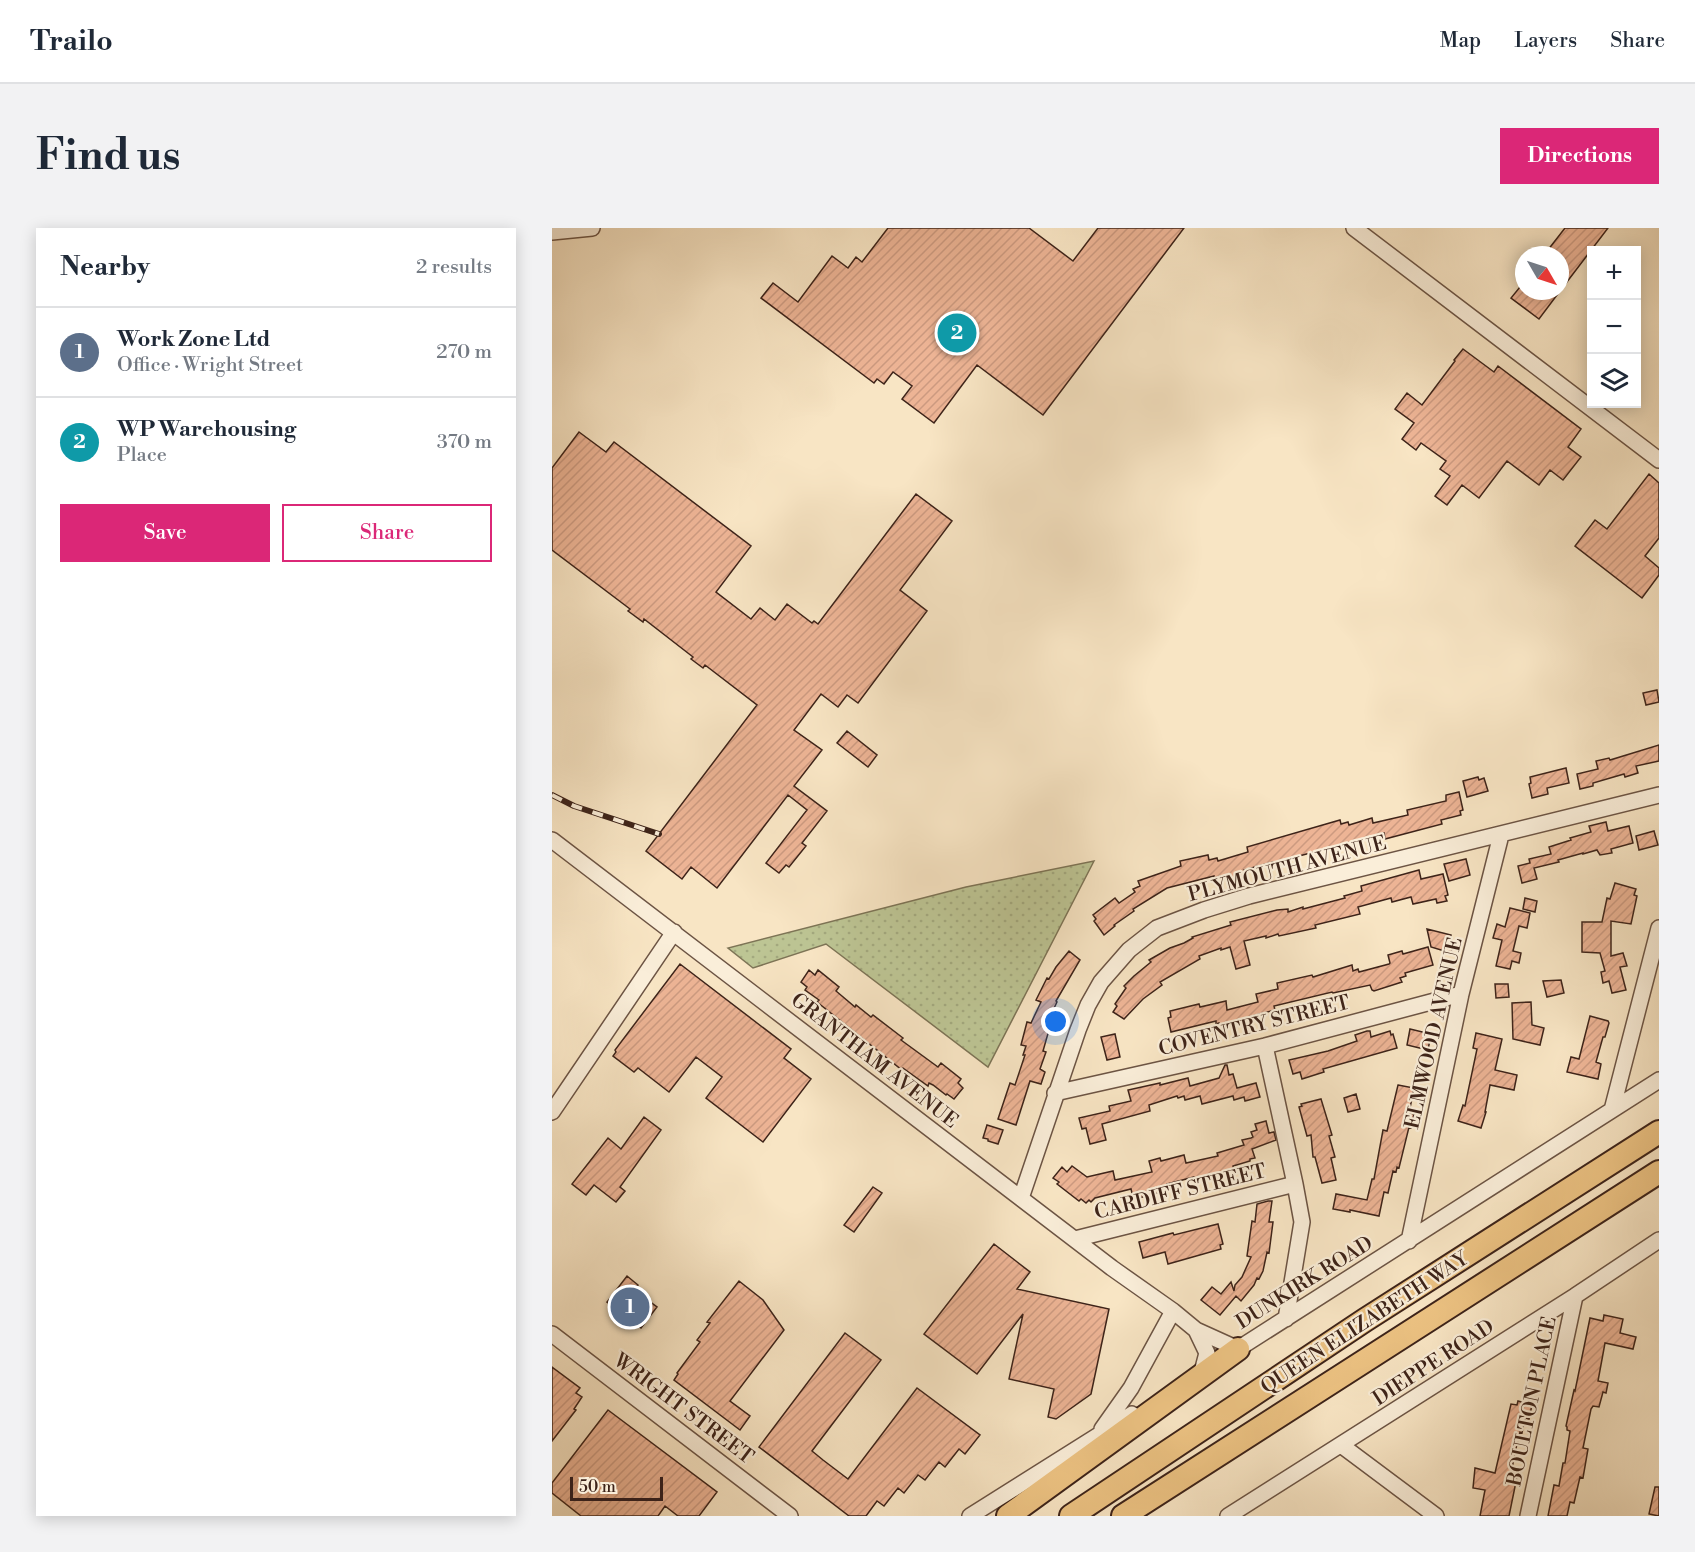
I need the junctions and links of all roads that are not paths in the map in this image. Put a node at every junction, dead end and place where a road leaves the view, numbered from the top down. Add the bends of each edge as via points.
1 (592, 228) edge
2 (1354, 228) edge
3 (552, 232) edge
4 (1659, 460) edge
5 (1659, 795) edge
6 (1501, 835) junction
7 (552, 840) edge
8 (1659, 928) edge
9 (674, 932) junction
10 (1461, 994) junction
11 (1265, 1046) junction
12 (1659, 1080) edge
13 (1055, 1093) junction
14 (1612, 1110) junction
15 (552, 1112) edge
16 (1659, 1132) edge
17 (1659, 1172) edge
18 (1295, 1184) junction
19 (1021, 1198) junction
20 (1075, 1239) junction
21 (1659, 1240) edge
22 (1409, 1241) junction
23 (1575, 1296) junction
24 (1173, 1311) junction
25 (1286, 1319) junction
26 (1196, 1330) junction
27 (552, 1334) edge
28 (1238, 1350) junction
29 (1198, 1376) junction
30 (1100, 1434) junction
31 (1341, 1445) junction
32 (790, 1516) edge
33 (970, 1516) edge
34 (1008, 1516) edge
35 (1071, 1516) edge
36 (1123, 1516) edge
37 (1228, 1516) edge
38 (1436, 1516) edge
39 (1528, 1516) edge

1 - 3 street
2 - 4 street
5 - 6 street, PLYMOUTH AVENUE
6 - 10 street, ELMWOOD AVENUE
6 - 13 street, PLYMOUTH AVENUE via 1249,896 1157,928 1129,950 1101,982 1088,1005
7 - 9 street, GRANTHAM AVENUE
8 - 14 street
9 - 15 street
9 - 19 street, GRANTHAM AVENUE
10 - 11 street, COVENTRY STREET
10 - 22 street, ELMWOOD AVENUE
11 - 13 street, COVENTRY STREET
11 - 18 street
12 - 14 street, DUNKIRK ROAD
13 - 19 street, PLYMOUTH AVENUE
14 - 22 street, DUNKIRK ROAD
16 - 35 highway, QUEEN ELIZABETH WAY via 1365,1320
17 - 36 highway, QUEEN ELIZABETH WAY
18 - 20 street, CARDIFF STREET
18 - 25 street via 1302,1222
19 - 20 street, GRANTHAM AVENUE
20 - 24 street, GRANTHAM AVENUE
21 - 23 street, DIEPPE ROAD
22 - 25 street, DUNKIRK ROAD
23 - 31 street, DIEPPE ROAD
23 - 39 street, BOULTON PLACE
24 - 26 street, GRANTHAM AVENUE
24 - 30 street via 1131,1388
25 - 28 street, DUNKIRK ROAD
26 - 28 street, GRANTHAM AVENUE
26 - 29 street, GRANTHAM AVENUE via 1208,1353
27 - 32 street, WRIGHT STREET
28 - 29 highway
29 - 30 street
29 - 34 highway
30 - 33 street
31 - 37 street, DIEPPE ROAD
31 - 38 street

